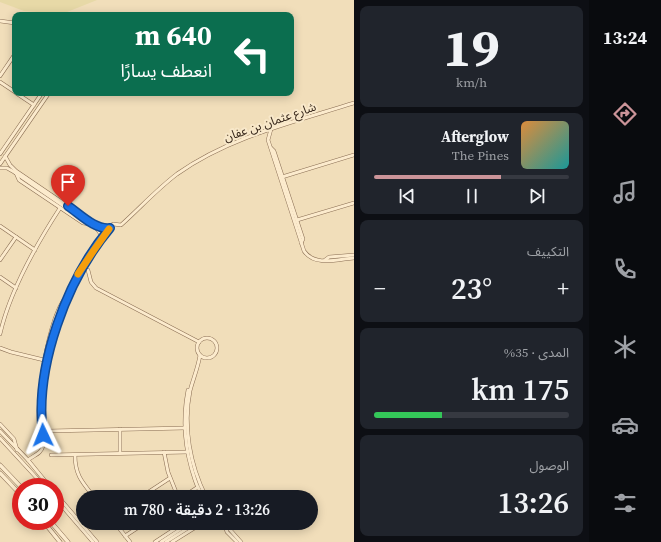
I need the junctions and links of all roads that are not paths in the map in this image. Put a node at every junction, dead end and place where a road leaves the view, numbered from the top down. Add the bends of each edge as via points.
1 (0, 21) edge
2 (12, 23) edge
3 (12, 58) edge
4 (0, 76) edge
5 (0, 82) edge
6 (12, 90) edge
7 (22, 96) edge
8 (40, 96) edge
9 (47, 96) edge
10 (354, 103) edge
11 (34, 104) junction
12 (271, 130) junction
13 (0, 154) edge
14 (354, 155) edge
15 (5, 156) junction
16 (0, 164) edge
17 (0, 168) edge
18 (16, 173) junction
19 (281, 177) junction
20 (354, 202) edge
21 (60, 208) junction
22 (297, 220) junction
23 (90, 224) junction
24 (0, 226) edge
25 (110, 228) junction
26 (16, 237) junction
27 (102, 238) junction
28 (301, 243) junction
29 (35, 250) junction
30 (354, 256) edge
31 (0, 260) edge
32 (88, 270) dead end
33 (0, 277) edge
34 (16, 288) junction
35 (68, 296) junction
36 (0, 318) edge
37 (4, 321) junction
38 (0, 334) edge
39 (199, 342) junction
40 (0, 348) edge
41 (200, 355) junction
42 (44, 360) junction
43 (188, 390) dead end
44 (0, 424) edge
45 (185, 428) junction
46 (120, 429) junction
47 (0, 431) edge
48 (49, 431) dead end
49 (43, 435) junction
50 (0, 438) edge
51 (17, 450) junction
52 (164, 452) junction
53 (188, 452) junction
54 (120, 453) junction
55 (51, 455) dead end
56 (75, 455) junction
57 (28, 460) junction
58 (0, 465) edge
59 (0, 473) edge
60 (13, 478) edge
61 (37, 478) edge
62 (43, 478) edge
63 (170, 478) junction
64 (12, 486) edge
65 (198, 486) junction
66 (88, 490) edge
67 (152, 490) edge
68 (175, 490) edge
69 (193, 490) edge
70 (199, 490) edge
71 (204, 490) edge
72 (64, 503) edge
73 (64, 508) edge
74 (50, 530) edge
75 (58, 530) edge
76 (120, 530) edge
77 (134, 530) edge
78 (173, 530) edge
79 (179, 530) edge
80 (185, 530) edge
81 (191, 530) edge
82 (226, 530) edge
83 (230, 530) edge
84 (125, 536) junction
85 (60, 542) edge
86 (68, 542) edge
87 (93, 542) edge
88 (98, 542) edge
89 (130, 542) edge
90 (155, 542) edge
91 (161, 542) edge
92 (166, 542) edge
93 (172, 542) edge
94 (237, 542) edge
95 (241, 542) edge

1 - 2 street
3 - 4 street
5 - 6 street
7 - 11 street
8 - 11 street
9 - 15 street
10 - 12 street, شارع عثمان بن عفان
11 - 13 street
12 - 19 street via 268,138
12 - 25 street, شارع عثمان بن عفان via 228,145 190,166 155,191 121,225 113,224
14 - 19 street
15 - 16 street
15 - 25 street via 16,171 94,224
17 - 18 street
18 - 21 street via 19,180
18 - 23 street
19 - 22 street
19 - 28 street
20 - 22 street
21 - 23 street via 83,223
21 - 29 street
22 - 28 street via 303,239
23 - 27 street via 99,231
24 - 26 street
25 - 27 street
26 - 29 street
26 - 31 street
27 - 35 street
28 - 30 street via 307,255 316,260
29 - 34 street
32 - 39 street via 91,282 96,288
33 - 34 street
34 - 37 street
35 - 42 street via 62,301
35 - 49 street via 55,332 46,369 42,407
36 - 37 street
37 - 38 street
39 - 41 street via 197,347
39 - 41 street via 213,340 218,350 211,358
40 - 42 street
41 - 71 street via 189,396 188,427 192,460
42 - 49 street via 39,405 39,425
43 - 45 street
44 - 51 street via 14,439
45 - 46 street
45 - 53 street
46 - 48 street
46 - 54 street
47 - 51 street
49 - 57 street via 42,450
50 - 61 street
51 - 57 street
52 - 53 street
52 - 54 street
52 - 63 street
53 - 65 street
54 - 56 street
55 - 56 street
56 - 66 street via 78,476
57 - 62 street
58 - 60 street
59 - 64 street
63 - 67 street
63 - 68 street
65 - 69 street
65 - 70 street
72 - 88 street
73 - 87 street
74 - 85 street
75 - 86 street
76 - 84 street
77 - 84 street
78 - 90 street
79 - 91 street
80 - 92 street
81 - 93 street
82 - 94 street
83 - 95 street
84 - 89 street

